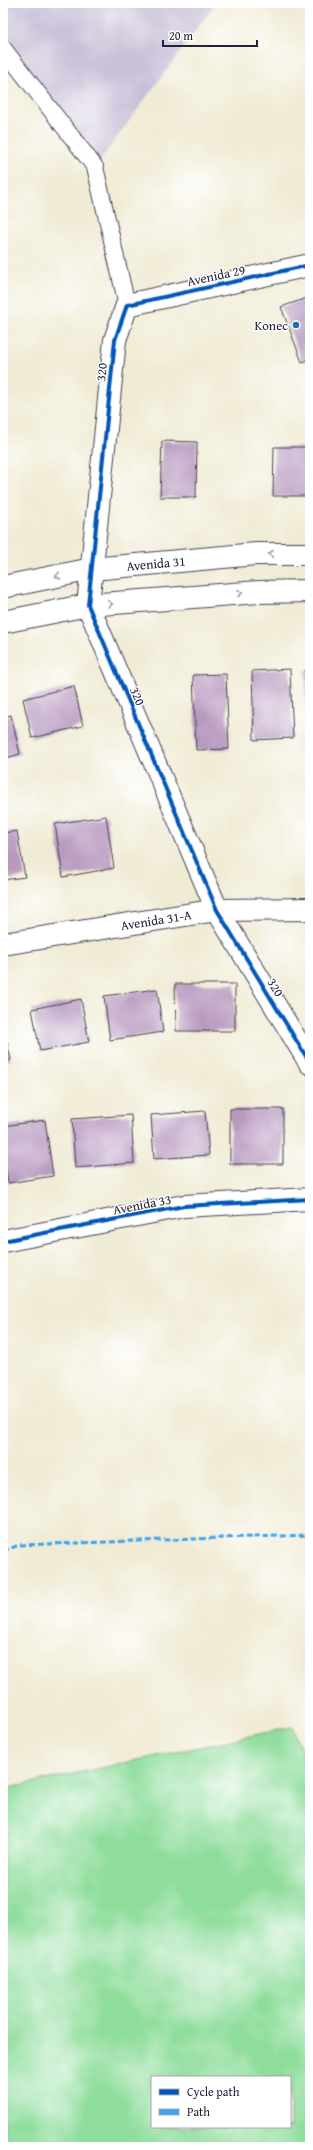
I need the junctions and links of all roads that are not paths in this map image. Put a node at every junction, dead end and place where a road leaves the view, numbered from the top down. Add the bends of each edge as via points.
1 (3, 48) edge
2 (310, 265) edge
3 (127, 304) junction
4 (310, 554) edge
5 (92, 569) junction
6 (3, 587) edge
7 (310, 591) edge
8 (88, 605) junction
9 (3, 622) edge
10 (310, 909) edge
11 (217, 910) junction
12 (3, 944) edge
13 (310, 1063) edge
14 (310, 1199) edge
15 (3, 1241) edge

1 - 3 lane via 95,167
2 - 3 street, Avenida 29
3 - 5 street, 320 via 115,340
4 -> 5 street, Avenida 31 via 256,554
5 -> 6 street, Avenida 31
5 - 8 street, 320
8 -> 7 street via 259,592
8 - 9 street
8 - 11 street, 320
10 - 11 street, Avenida 31-A
11 - 12 street, Avenida 31-A
11 - 13 street, 320
14 - 15 street, Avenida 33 via 184,1206

